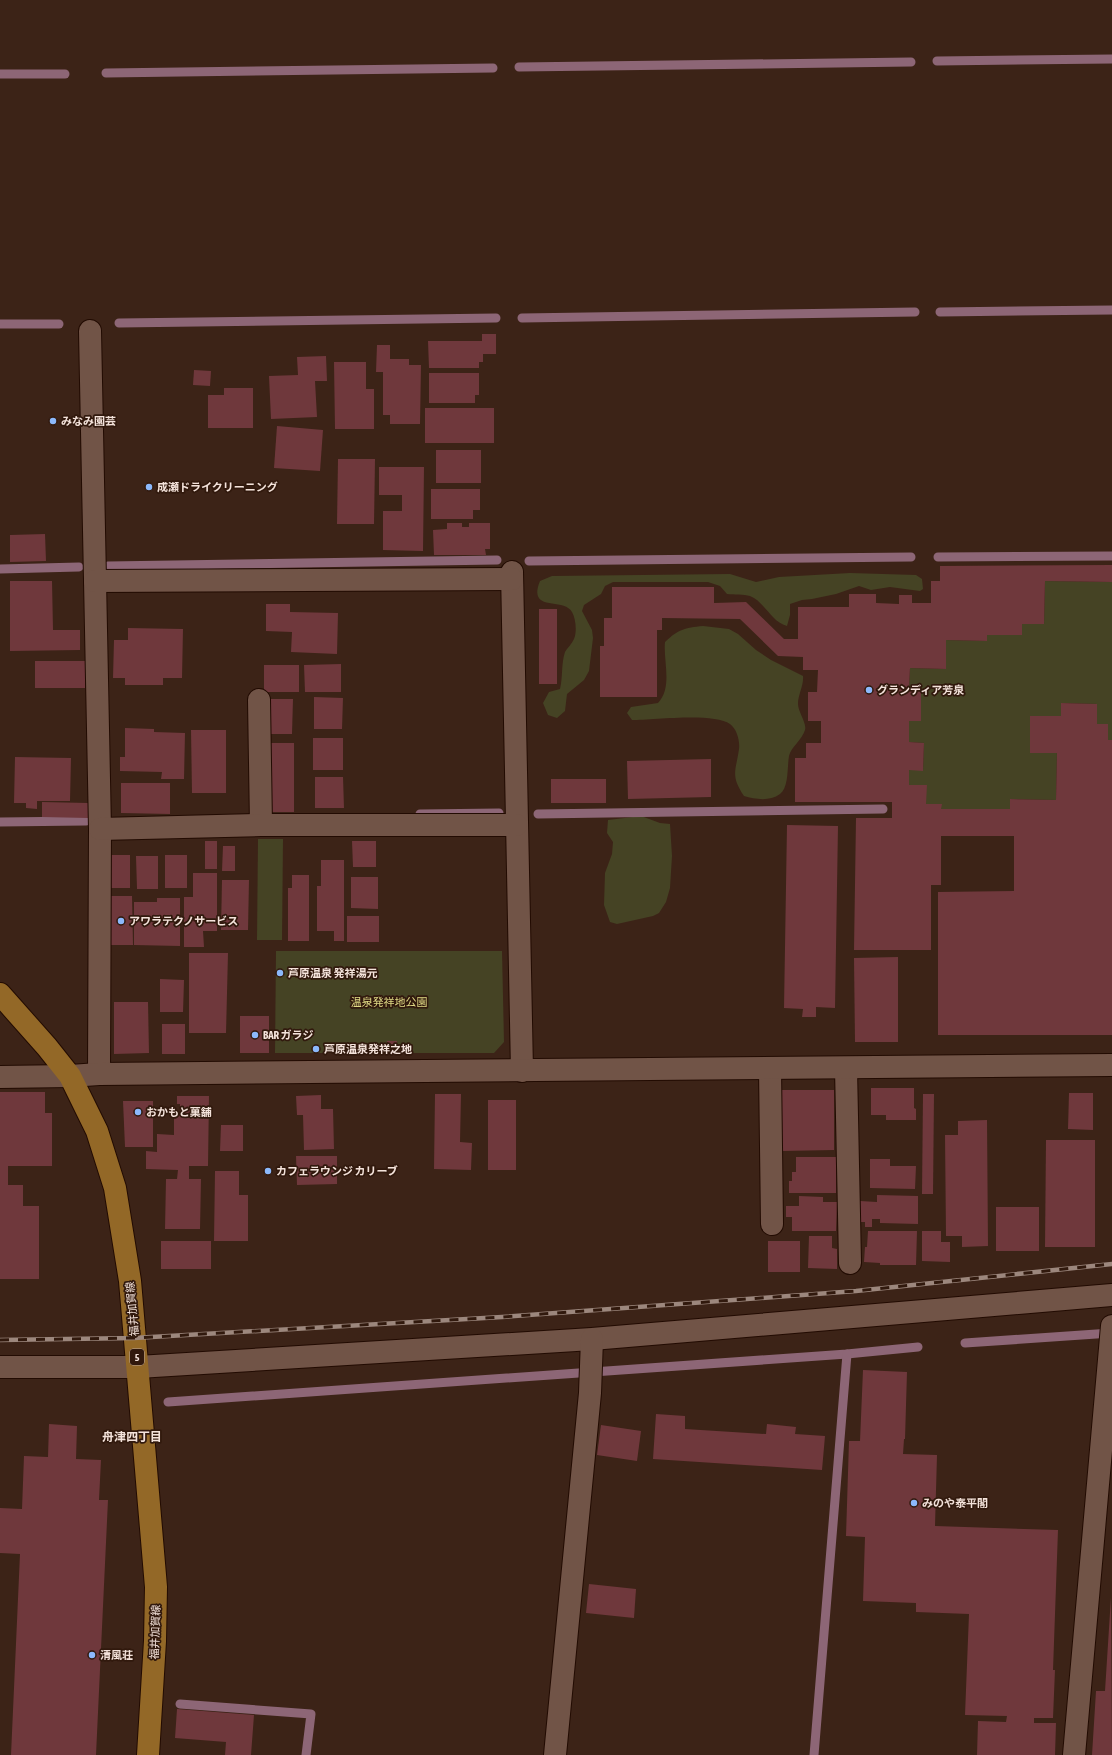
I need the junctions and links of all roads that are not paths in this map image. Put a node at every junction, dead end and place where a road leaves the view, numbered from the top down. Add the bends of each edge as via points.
1 (90, 331) dead end
2 (95, 582) junction
3 (259, 700) dead end
4 (261, 825) junction
5 (516, 825) junction
6 (100, 829) junction
7 (0, 994) edge
8 (1112, 1065) edge
9 (846, 1068) junction
10 (770, 1069) junction
11 (522, 1071) junction
12 (99, 1074) junction
13 (70, 1076) junction
14 (0, 1077) edge
15 (772, 1224) dead end
16 (850, 1264) dead end
17 (1112, 1295) edge
18 (1112, 1326) edge
19 (592, 1339) junction
20 (0, 1367) edge
21 (138, 1367) junction
22 (148, 1755) edge
23 (555, 1755) edge
24 (1074, 1755) edge

1 - 2 street
2 - 5 street via 512,575
2 - 6 street
3 - 4 street
4 - 5 street
4 - 6 street
5 - 11 street
6 - 12 street
7 - 13 main road, 福井加賀線 / 5
8 - 9 street
9 - 10 street
9 - 16 street
10 - 11 street
10 - 15 street
11 - 12 street
12 - 13 street
13 - 14 street
13 - 21 main road, 福井加賀線 / 5 via 97,1131 115,1188 130,1281
17 - 19 street
18 - 24 street
19 - 21 street
19 - 23 street via 590,1393
20 - 21 street
21 - 22 main road, 福井加賀線 / 5 via 156,1587

